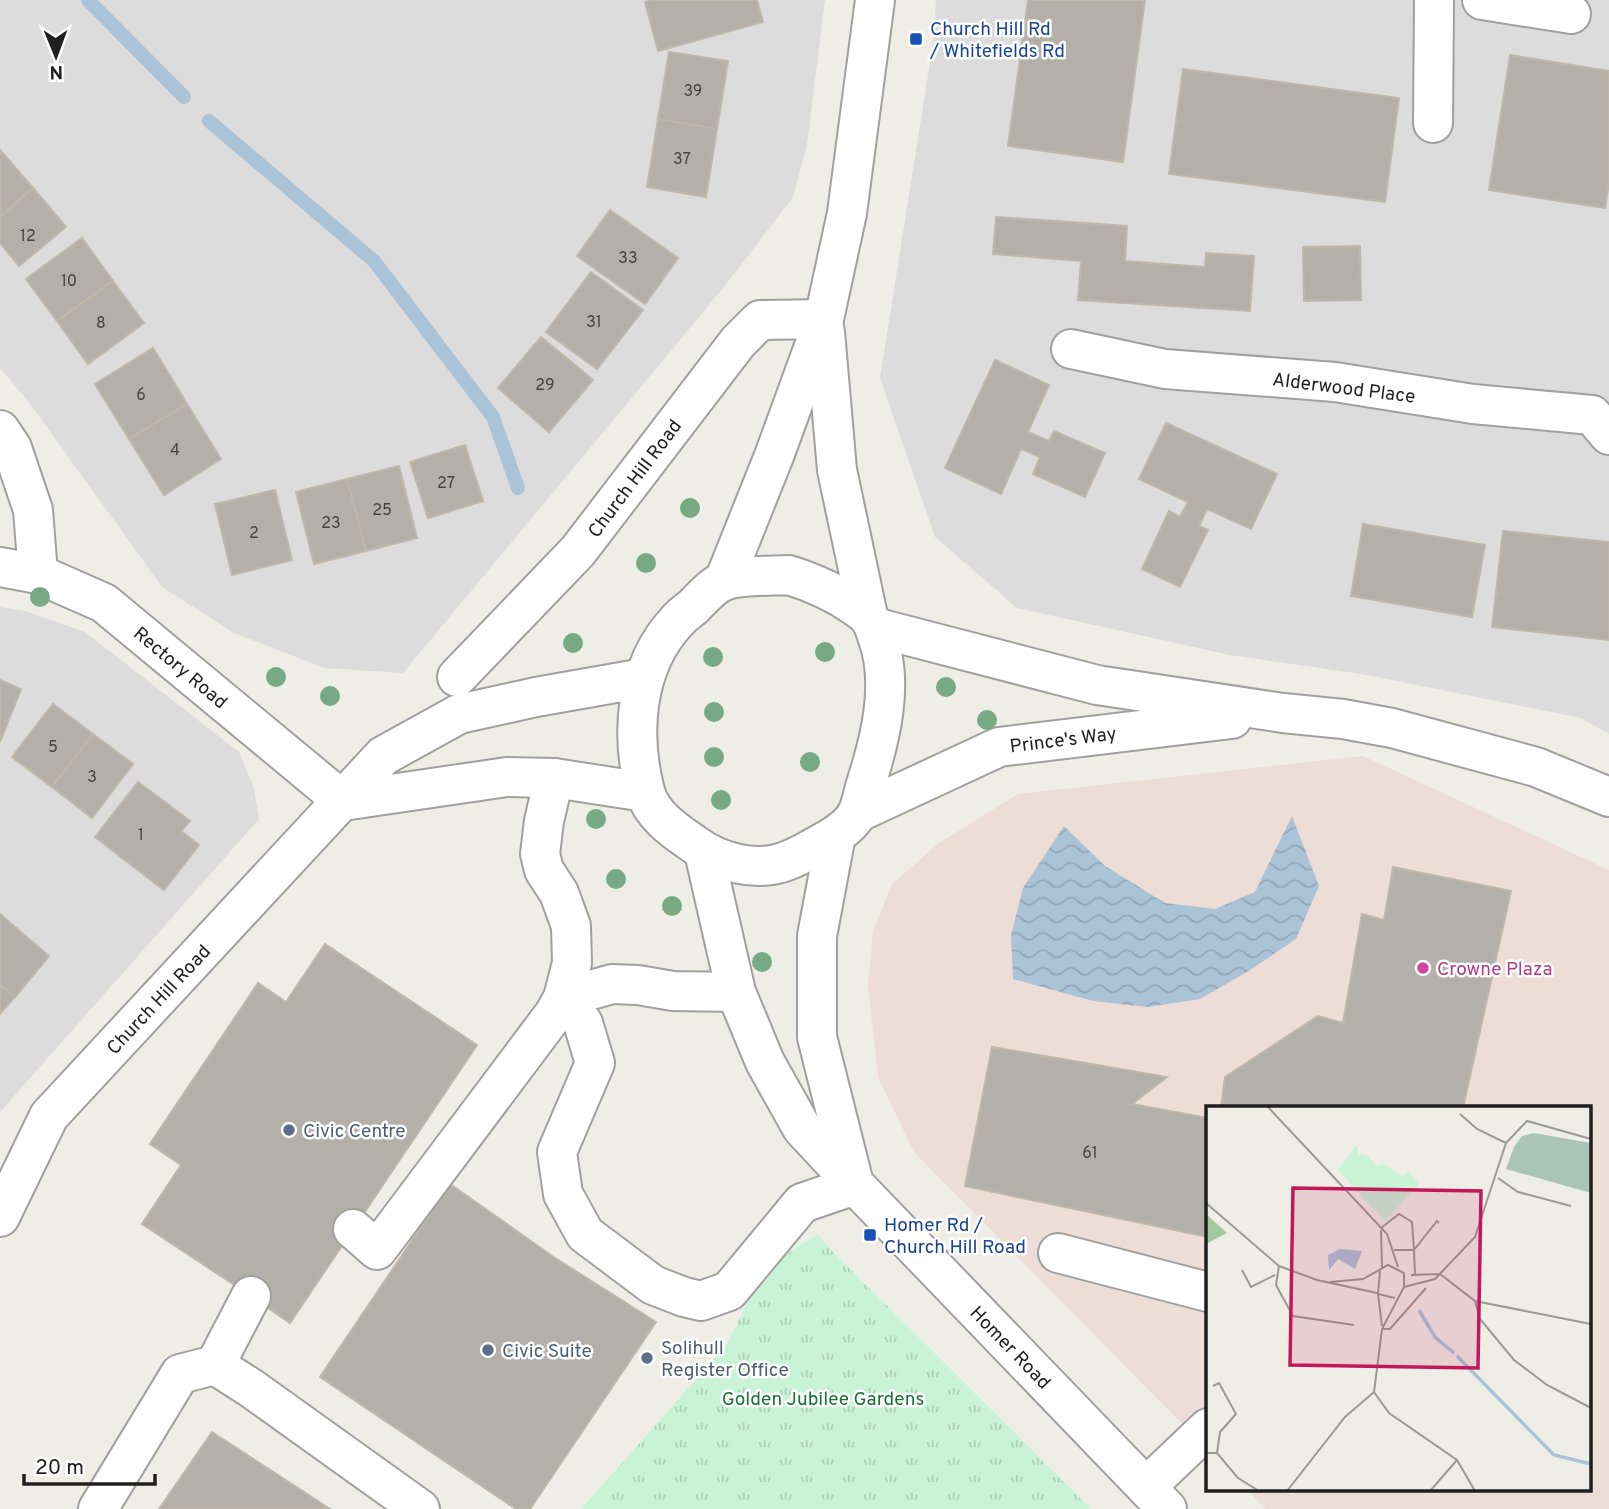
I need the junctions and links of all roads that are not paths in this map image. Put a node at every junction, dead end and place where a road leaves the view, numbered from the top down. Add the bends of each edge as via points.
1 (875, 0) edge
2 (1434, 0) edge
3 (1482, 0) edge
4 (1571, 14) dead end
5 (1433, 123) dead end
6 (824, 319) junction
7 (1071, 349) dead end
8 (0, 430) edge
9 (1609, 435) edge
10 (0, 567) edge
11 (38, 574) junction
12 (724, 581) junction
13 (871, 621) junction
14 (457, 677) dead end
15 (644, 678) junction
16 (1283, 713) junction
17 (554, 778) junction
18 (645, 792) junction
19 (1609, 797) edge
20 (343, 801) junction
21 (846, 824) junction
22 (704, 852) junction
23 (736, 992) junction
24 (563, 998) junction
25 (855, 1185) junction
26 (0, 1217) edge
27 (353, 1229) dead end
28 (1058, 1253) dead end
29 (1206, 1291) edge
30 (251, 1296) dead end
31 (215, 1365) junction
32 (1206, 1431) edge
33 (1157, 1498) edge
34 (98, 1509) edge
35 (420, 1509) edge

1 - 6 street via 847,213
2 - 5 street
3 - 4 street
6 - 12 street
6 - 13 street via 837,470
6 - 14 street, Church Hill Road via 760,320 738,342 578,551
7 - 9 street, Alderwood Place via 1165,369 1335,382 1473,404 1592,415
8 - 11 street via 12,448 33,510
10 - 11 street, Rectory Road
11 - 20 street, Rectory Road via 104,603
12 - 13 street via 789,575 841,596
12 - 15 street via 676,621
13 - 16 street, Prince's Way via 1097,685
13 - 21 street, Homer Road via 885,664 884,698 873,763
15 - 18 street via 637,735
15 - 20 street, Church Hill Road via 459,714 383,756
16 - 19 street, Prince's Way via 1392,728 1536,767
16 - 21 street, Prince's Way via 999,747
17 - 18 street
17 - 20 street via 507,777
17 - 24 street via 540,854 572,926 572,963
18 - 22 street, Prince's Way via 660,816
20 - 26 street, Church Hill Road via 49,1116
21 - 22 street, Prince's Way via 809,851 782,863 746,865
21 - 25 street, Homer Road via 817,936 817,1037
22 - 23 street, Homer Road
23 - 24 street via 612,984
23 - 25 street, Homer Road via 765,1062 802,1128
24 - 25 street via 583,1023 594,1063 557,1152 563,1194 585,1234 653,1285 701,1301 729,1291 802,1203
24 - 27 street via 377,1250
25 - 33 street, Homer Road
28 - 29 street
30 - 31 street
31 - 34 street via 180,1374
31 - 35 street
32 - 33 street

